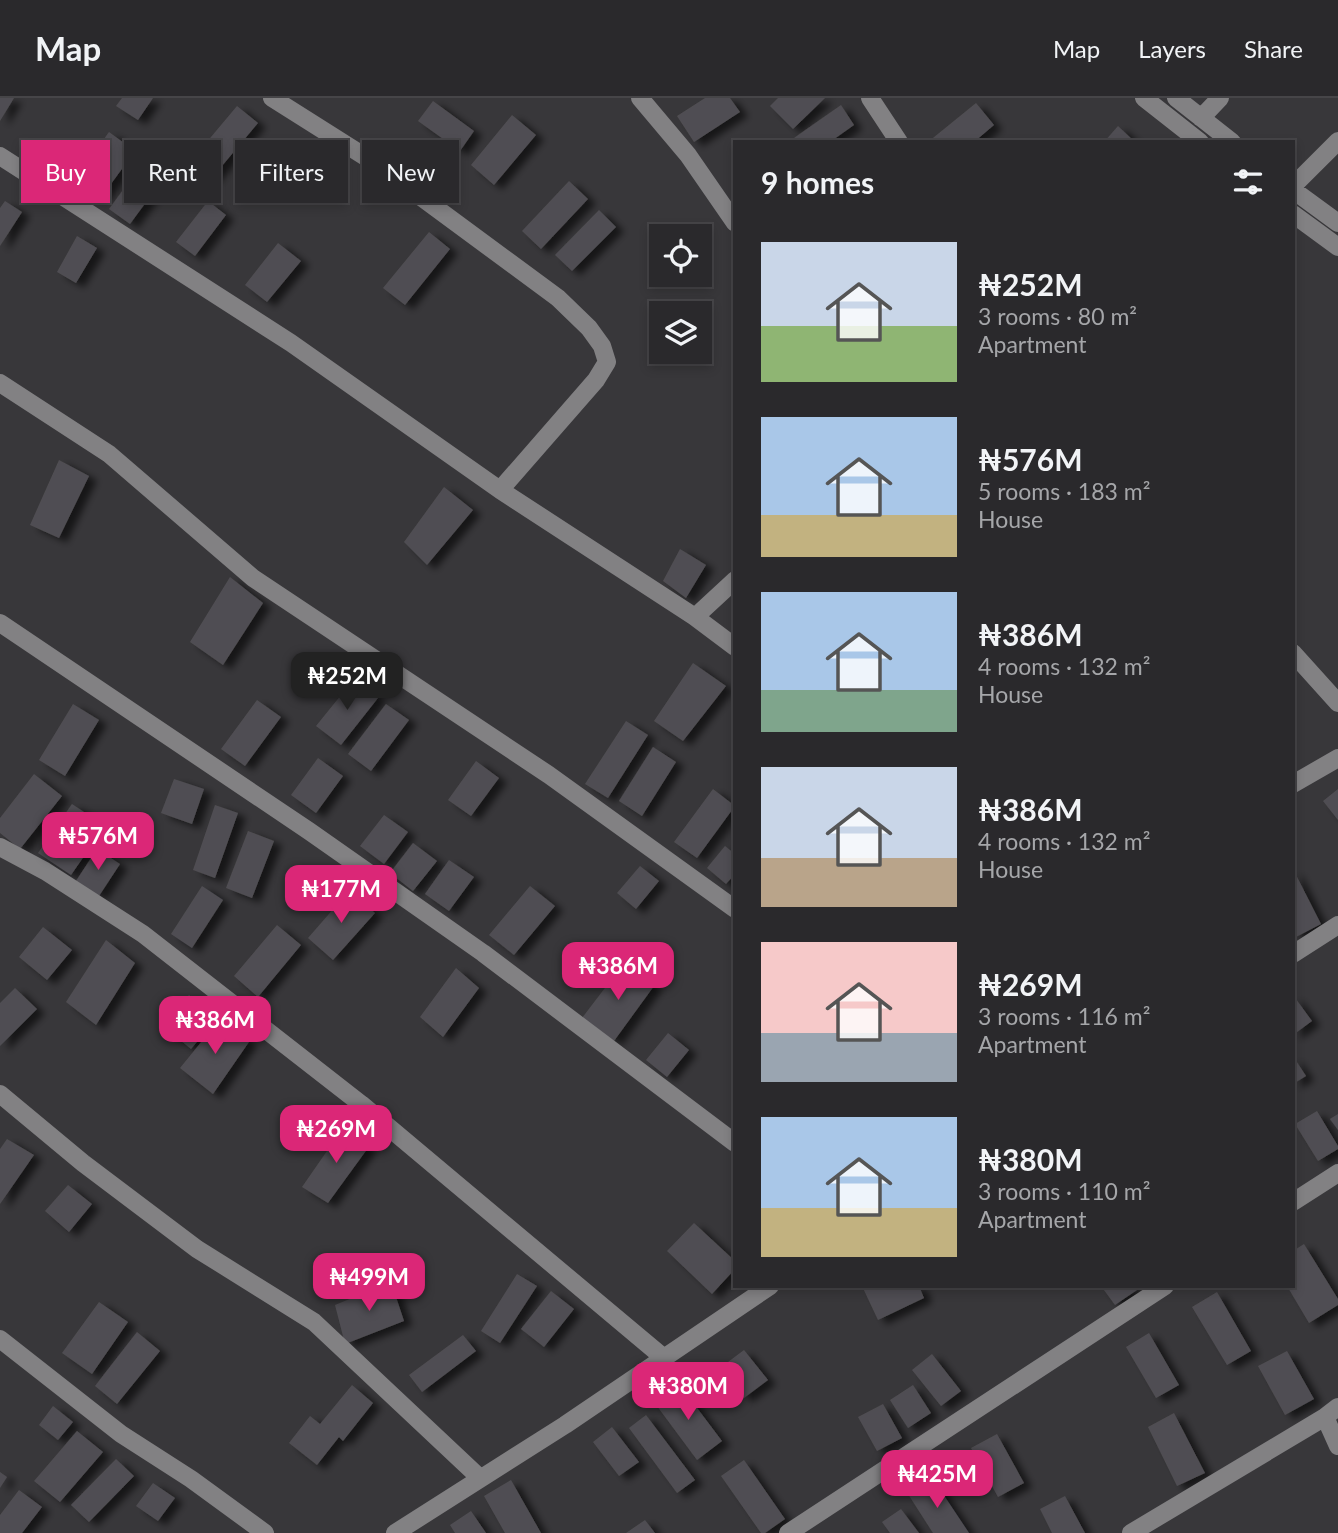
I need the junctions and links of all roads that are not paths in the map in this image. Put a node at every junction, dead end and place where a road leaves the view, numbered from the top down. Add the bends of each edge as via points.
1 (272, 98) edge
2 (640, 98) edge
3 (870, 98) edge
4 (1144, 98) edge
5 (1175, 98) edge
6 (1220, 98) edge
7 (1201, 118) junction
8 (898, 140) edge
9 (1197, 140) edge
10 (1229, 140) edge
11 (1338, 142) edge
12 (0, 156) edge
13 (1295, 186) edge
14 (1295, 190) edge
15 (1295, 215) edge
16 (733, 220) edge
17 (1338, 223) edge
18 (1338, 247) edge
19 (0, 383) edge
20 (500, 490) junction
21 (733, 582) edge
22 (695, 617) junction
23 (0, 623) edge
24 (733, 646) edge
25 (1295, 655) edge
26 (1338, 703) edge
27 (1338, 758) edge
28 (1295, 783) edge
29 (0, 847) edge
30 (733, 908) edge
31 (1338, 925) edge
32 (1295, 953) edge
33 (0, 1094) edge
34 (733, 1141) edge
35 (1338, 1173) edge
36 (1295, 1201) edge
37 (766, 1288) edge
38 (1162, 1288) edge
39 (0, 1339) edge
40 (664, 1357) junction
41 (1332, 1412) edge
42 (1338, 1446) edge
43 (480, 1478) junction
44 (1153, 1526) edge
45 (265, 1533) edge
46 (395, 1533) edge
47 (788, 1533) edge
48 (1131, 1533) edge

1 - 20 street via 375,163 558,298 602,345 607,362 596,380
2 - 16 street via 688,155
3 - 8 street
4 - 9 street
5 - 7 street
6 - 7 street
7 - 10 street
11 - 13 street
12 - 20 street via 291,343
14 - 17 street
15 - 18 street
19 - 30 street via 109,454 253,578 549,775
20 - 22 street
21 - 22 street
22 - 24 street
23 - 34 street via 472,945
25 - 26 street
27 - 28 street
29 - 40 street via 143,934 361,1104
31 - 32 street
33 - 43 street via 197,1249 314,1322
35 - 36 street
37 - 40 street
38 - 47 street
39 - 45 street via 121,1434
40 - 43 street
41 - 42 street
41 - 44 street
43 - 46 street
44 - 48 street

